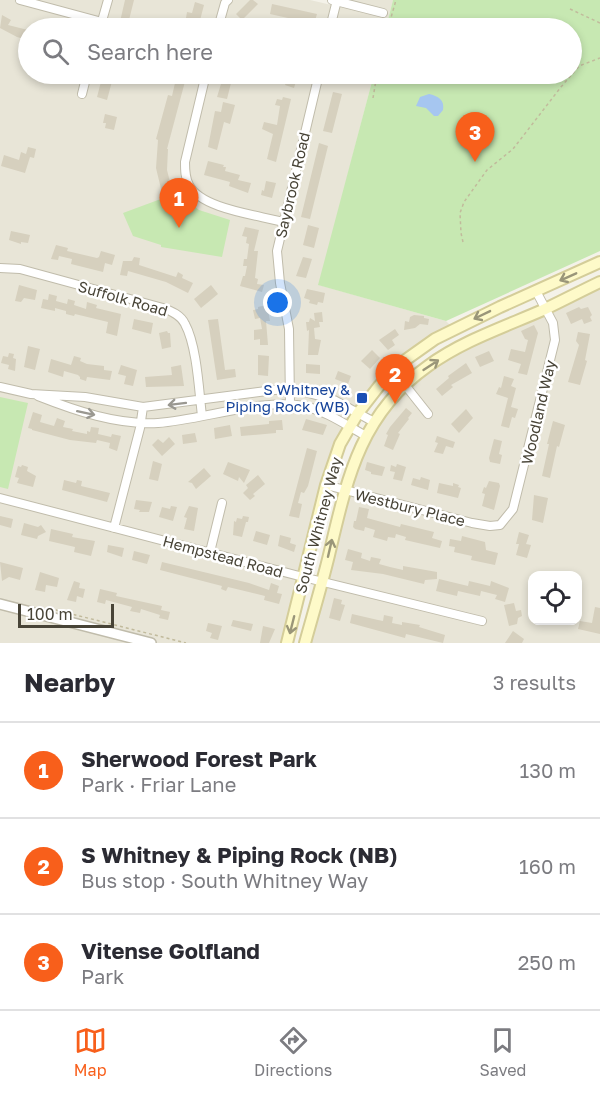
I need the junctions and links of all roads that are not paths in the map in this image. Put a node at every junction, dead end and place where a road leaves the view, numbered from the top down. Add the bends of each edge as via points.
1 (20, 0) edge
2 (108, 0) edge
3 (228, 0) edge
4 (335, 0) edge
5 (383, 13) dead end
6 (78, 18) edge
7 (103, 18) edge
8 (221, 18) edge
9 (332, 18) edge
10 (84, 84) edge
11 (204, 84) edge
12 (317, 84) edge
13 (82, 94) dead end
14 (283, 222) junction
15 (600, 262) edge
16 (0, 268) edge
17 (600, 282) edge
18 (536, 291) junction
19 (546, 309) junction
20 (405, 385) junction
21 (0, 387) edge
22 (290, 388) junction
23 (32, 394) junction
24 (200, 401) junction
25 (290, 405) junction
26 (143, 407) junction
27 (358, 413) junction
28 (428, 414) dead end
29 (202, 416) junction
30 (141, 422) junction
31 (374, 422) junction
32 (349, 426) junction
33 (366, 436) junction
34 (326, 485) junction
35 (344, 490) junction
36 (0, 498) edge
37 (222, 503) dead end
38 (493, 526) joint
39 (114, 528) junction
40 (210, 552) junction
41 (303, 577) junction
42 (322, 581) junction
43 (0, 604) edge
44 (482, 621) dead end
45 (151, 643) edge
46 (287, 643) edge
47 (305, 643) edge

1 - 6 street
2 - 7 street
3 - 8 street
4 - 5 street
4 - 9 street
10 - 13 street
11 - 14 street via 185,162 189,187 212,204
12 - 14 street, Saybrook Road
14 - 22 street, Saybrook Road via 277,251 289,329
15 -> 18 main road, South Whitney Way
16 - 24 street, Suffolk Road via 20,269 175,313 185,322 190,339
17 - 19 main road, South Whitney Way
18 - 19 street, Woodland Way
18 -> 27 main road, South Whitney Way via 435,339 392,372
20 -> 19 main road, South Whitney Way via 428,365 461,347
19 - 38 street, Woodland Way via 555,340 524,470 513,509 500,525
20 - 28 street
20 - 31 main road, South Whitney Way
21 - 23 street
22 - 24 street
22 - 25 street, Saybrook Road
22 - 27 street via 334,400
23 - 26 street via 85,397
23 -> 30 street via 74,411
24 -> 26 street
24 - 29 street, Suffolk Road
25 - 29 street
25 - 32 street via 323,413
26 - 30 street
27 - 31 street
27 - 32 main road, South Whitney Way
29 - 30 street
30 - 39 street
31 - 33 main road, South Whitney Way
32 - 33 street
32 - 34 main road, South Whitney Way
33 - 35 main road, South Whitney Way
34 - 35 street, Westbury Place
34 - 41 main road, South Whitney Way
35 - 38 street, Westbury Place
42 -> 35 main road, South Whitney Way
36 - 39 street, Hempstead Road
37 - 40 street
39 - 40 street, Hempstead Road
40 - 41 street, Hempstead Road
41 - 42 street, Hempstead Road
41 -> 46 main road, South Whitney Way
42 - 44 street, Hempstead Road
42 - 47 main road, South Whitney Way
43 - 45 street

